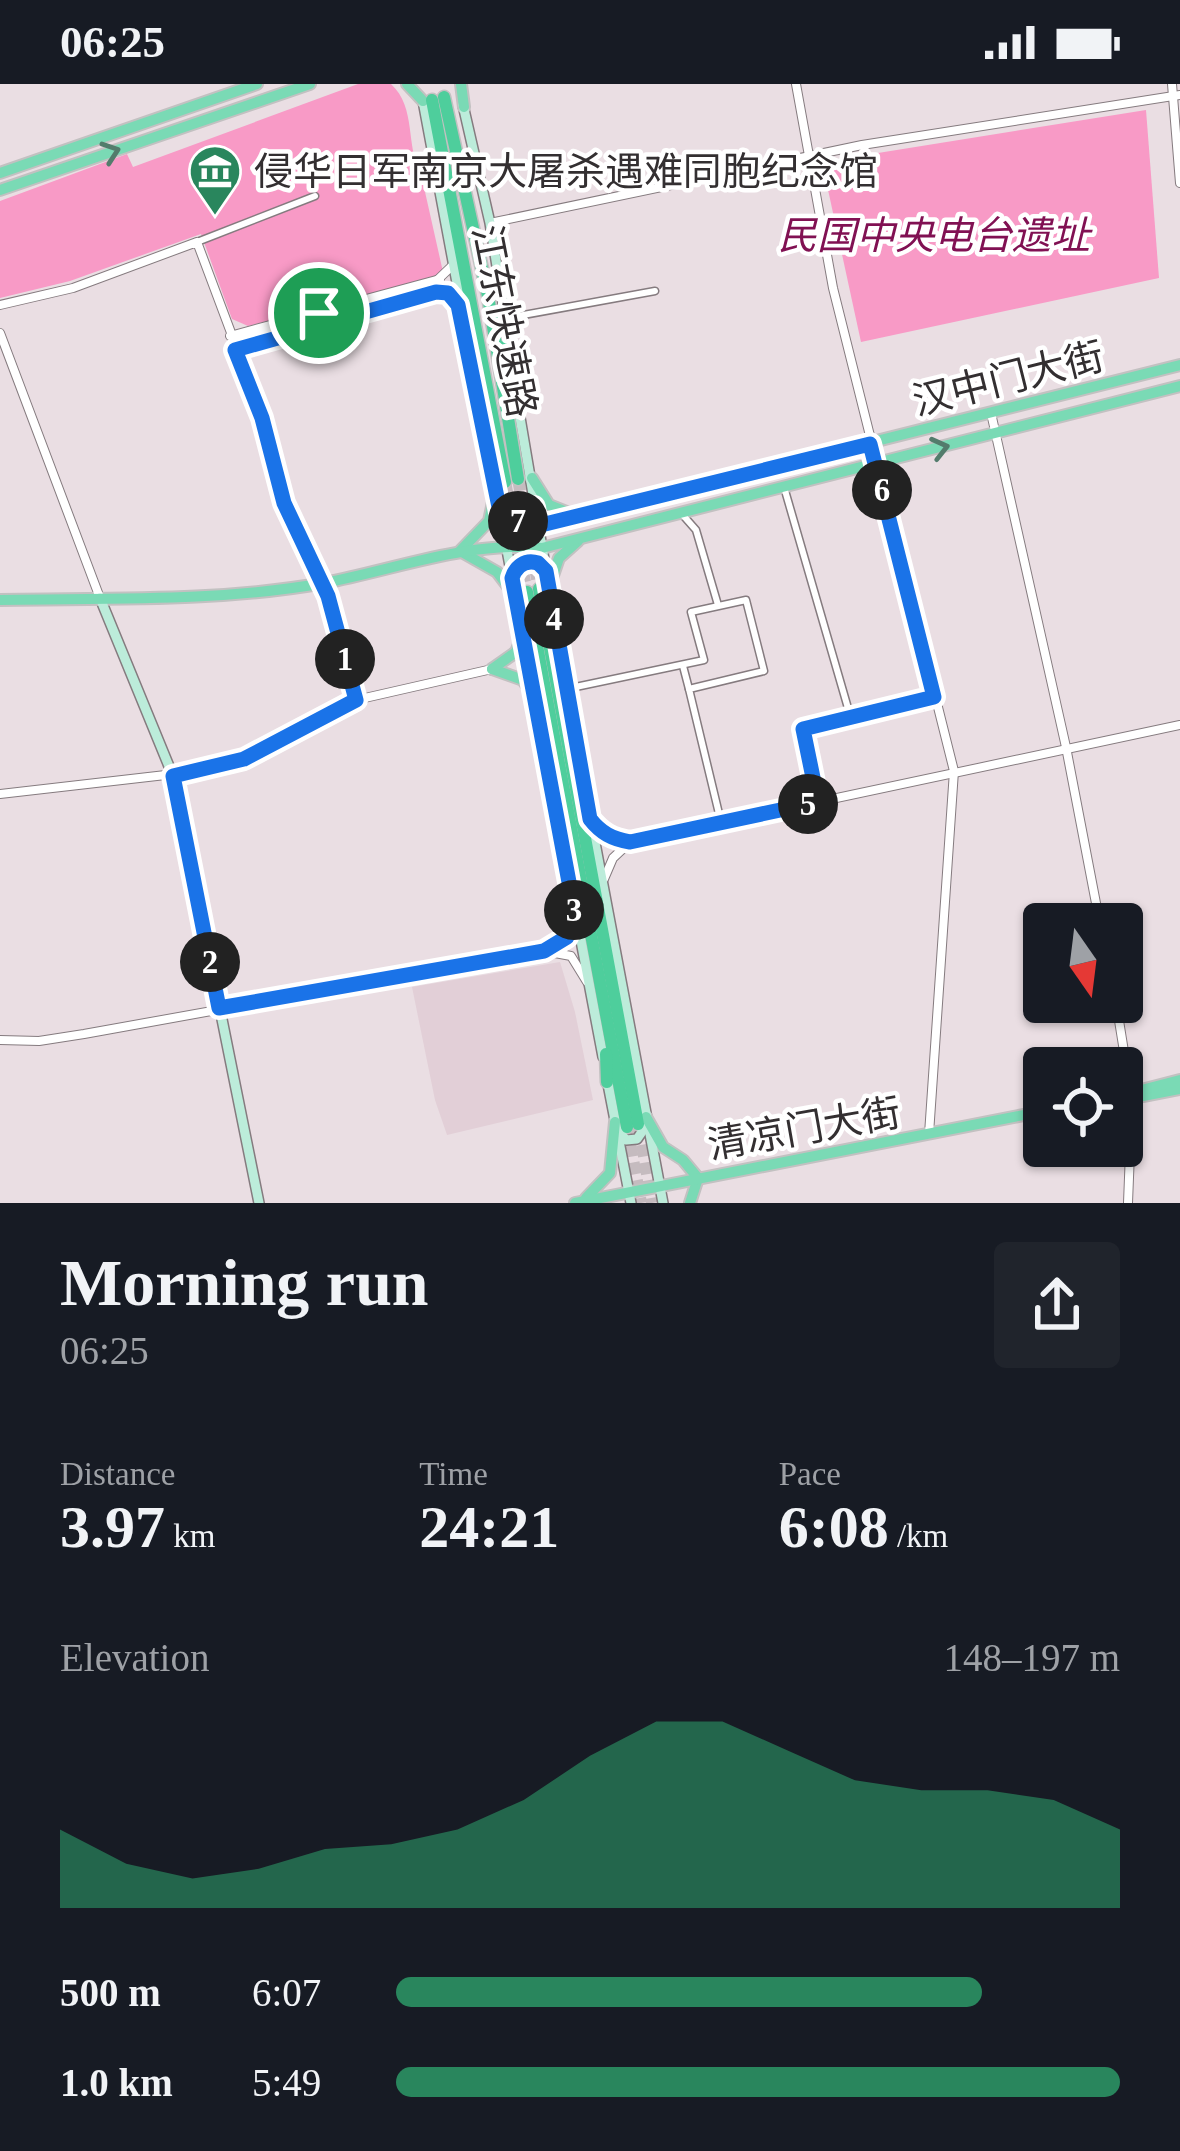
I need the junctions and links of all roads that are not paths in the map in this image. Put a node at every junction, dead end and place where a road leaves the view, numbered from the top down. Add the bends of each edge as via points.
1 (257, 84) edge
2 (310, 84) edge
3 (407, 84) edge
4 (418, 84) edge
5 (459, 84) edge
6 (796, 84) edge
7 (1172, 84) edge
8 (1177, 95) edge
9 (433, 99) junction
10 (464, 107) joint
11 (809, 156) junction
12 (0, 173) edge
13 (1180, 183) edge
14 (0, 190) edge
15 (316, 196) dead end
16 (490, 223) junction
17 (197, 242) junction
18 (452, 266) junction
19 (440, 279) junction
20 (429, 288) junction
21 (655, 291) dead end
22 (448, 293) junction
23 (488, 296) junction
24 (349, 304) junction
25 (0, 305) edge
26 (368, 305) junction
27 (458, 305) junction
28 (333, 308) junction
29 (351, 317) junction
30 (507, 318) junction
31 (316, 319) junction
32 (337, 320) junction
33 (476, 329) junction
34 (0, 333) edge
35 (232, 343) junction
36 (1180, 365) edge
37 (1180, 386) edge
38 (516, 392) junction
39 (479, 397) junction
40 (991, 413) junction
41 (995, 433) junction
42 (870, 444) junction
43 (875, 464) junction
44 (512, 482) junction
45 (784, 487) junction
46 (534, 507) junction
47 (500, 512) junction
48 (681, 513) junction
49 (582, 515) junction
50 (537, 526) junction
51 (587, 537) junction
52 (504, 544) junction
53 (542, 548) junction
54 (460, 551) junction
55 (546, 571) junction
56 (512, 578) junction
57 (323, 583) junction
58 (533, 591) junction
59 (100, 598) junction
60 (0, 600) edge
61 (718, 605) junction
62 (523, 634) junction
63 (682, 666) junction
64 (492, 669) junction
65 (566, 689) junction
66 (689, 689) junction
67 (934, 697) junction
68 (536, 699) junction
69 (356, 700) junction
70 (850, 715) junction
71 (1180, 725) edge
72 (1066, 747) junction
73 (563, 757) junction
74 (954, 771) junction
75 (173, 776) junction
76 (0, 794) edge
77 (818, 802) junction
78 (590, 819) junction
79 (721, 822) junction
80 (630, 842) junction
81 (602, 888) junction
82 (1096, 903) edge
83 (575, 914) junction
84 (544, 951) junction
85 (589, 985) junction
86 (219, 1008) junction
87 (610, 1009) junction
88 (0, 1040) edge
89 (638, 1075) junction
90 (608, 1082) junction
91 (1180, 1084) edge
92 (1143, 1091) edge
93 (1023, 1116) edge
94 (632, 1123) junction
95 (929, 1136) junction
96 (1127, 1167) edge
97 (698, 1178) junction
98 (660, 1185) junction
99 (629, 1197) edge
100 (582, 1202) edge
101 (259, 1203) edge
102 (663, 1203) edge
103 (690, 1203) edge
104 (1128, 1203) edge

1 - 12 main road
14 -> 2 main road
3 - 9 main road
4 - 9 main road
5 - 10 main road
6 - 11 street
7 - 8 street
8 - 11 street
8 - 13 street
9 - 18 main road
9 - 23 highway, 江东快速路
9 - 33 highway, 江东快速路
10 - 16 main road
11 - 16 street
11 - 42 street
15 - 17 street
16 - 30 main road
17 - 25 street via 74,288
17 - 35 street
18 - 19 street
18 - 27 main road
19 - 20 street
19 - 26 street
20 - 22 street
20 - 26 street
21 - 30 street
22 - 26 street
22 - 27 street
23 - 38 highway
23 - 44 highway, 江东快速路
24 - 26 street
24 - 28 street
24 - 29 street via 356,310
26 - 29 street
27 - 39 main road
28 - 31 street
28 - 32 street
29 - 32 street
30 - 38 main road
31 - 32 street
31 - 35 street
33 - 39 highway
33 - 44 highway, 江东快速路
34 - 59 street
35 - 57 street via 284,503
36 - 40 main road, 汉中门大街
37 - 41 main road, 汉中门大街
38 - 44 main road
39 - 44 main road
40 - 41 street
40 - 42 main road, 汉中门大街
43 -> 41 main road, 汉中门大街
41 - 72 street
42 - 43 street
42 - 49 main road, 汉中门大街
43 - 45 main road, 汉中门大街
43 - 67 street
44 - 46 main road
44 - 47 main road
44 - 49 main road
44 - 54 main road
45 - 48 main road, 汉中门大街
45 - 70 street
46 - 47 main road via 515,522
46 - 50 main road
47 - 52 main road
48 - 51 main road, 汉中门大街
48 - 61 street via 696,530
49 - 50 main road, 汉中门大街
49 - 51 main road
50 - 52 main road, 汉中门大街
50 - 53 main road
51 - 53 main road, 汉中门大街
51 - 58 main road
52 - 53 main road, 汉中门大街
52 - 54 main road, 汉中门大街
52 - 56 main road
53 - 55 main road
54 - 57 main road, 汉中门大街
54 - 58 main road
55 - 56 main road via 532,561
55 - 58 main road
56 - 58 main road
57 - 59 main road, 汉中门大街
57 - 69 street
58 - 62 main road
58 - 65 main road
58 - 73 highway
59 - 60 main road, 汉中门大街
59 - 75 main road
61 - 63 street via 691,612 704,660
61 - 66 street via 746,600 764,671
62 - 64 main road via 516,652
62 - 68 main road
63 - 65 street
63 - 66 street
64 - 68 main road via 523,680
64 - 69 street
65 - 73 highway
65 - 78 main road
66 - 79 street
67 - 70 street
67 - 74 street
68 - 73 highway
68 - 83 main road
69 - 75 street via 244,759
70 - 77 street via 803,729
71 - 72 street
72 - 74 street
72 - 82 street
73 - 87 highway
74 - 77 street
74 - 95 street
75 - 76 street
75 - 86 main road
77 - 79 street
78 - 80 street
78 - 81 main road
79 - 80 street
80 - 81 street
81 - 89 main road
83 - 84 street via 567,937
83 - 85 main road
84 - 85 street via 571,956
84 - 86 street
85 - 90 main road
86 - 88 street via 39,1041
86 - 101 main road
87 - 89 highway
87 - 90 highway
87 - 94 highway
89 - 94 main road
90 - 94 main road
91 - 92 main road
93 - 95 main road, 清凉门大街
94 - 97 main road
94 - 98 main road
94 - 99 main road
94 - 100 main road via 610,1173
95 - 97 main road, 清凉门大街
96 - 104 street
97 - 98 main road, 清凉门大街
97 - 103 main road
98 - 99 main road, 清凉门大街
98 - 102 main road
99 - 100 main road, 清凉门大街

